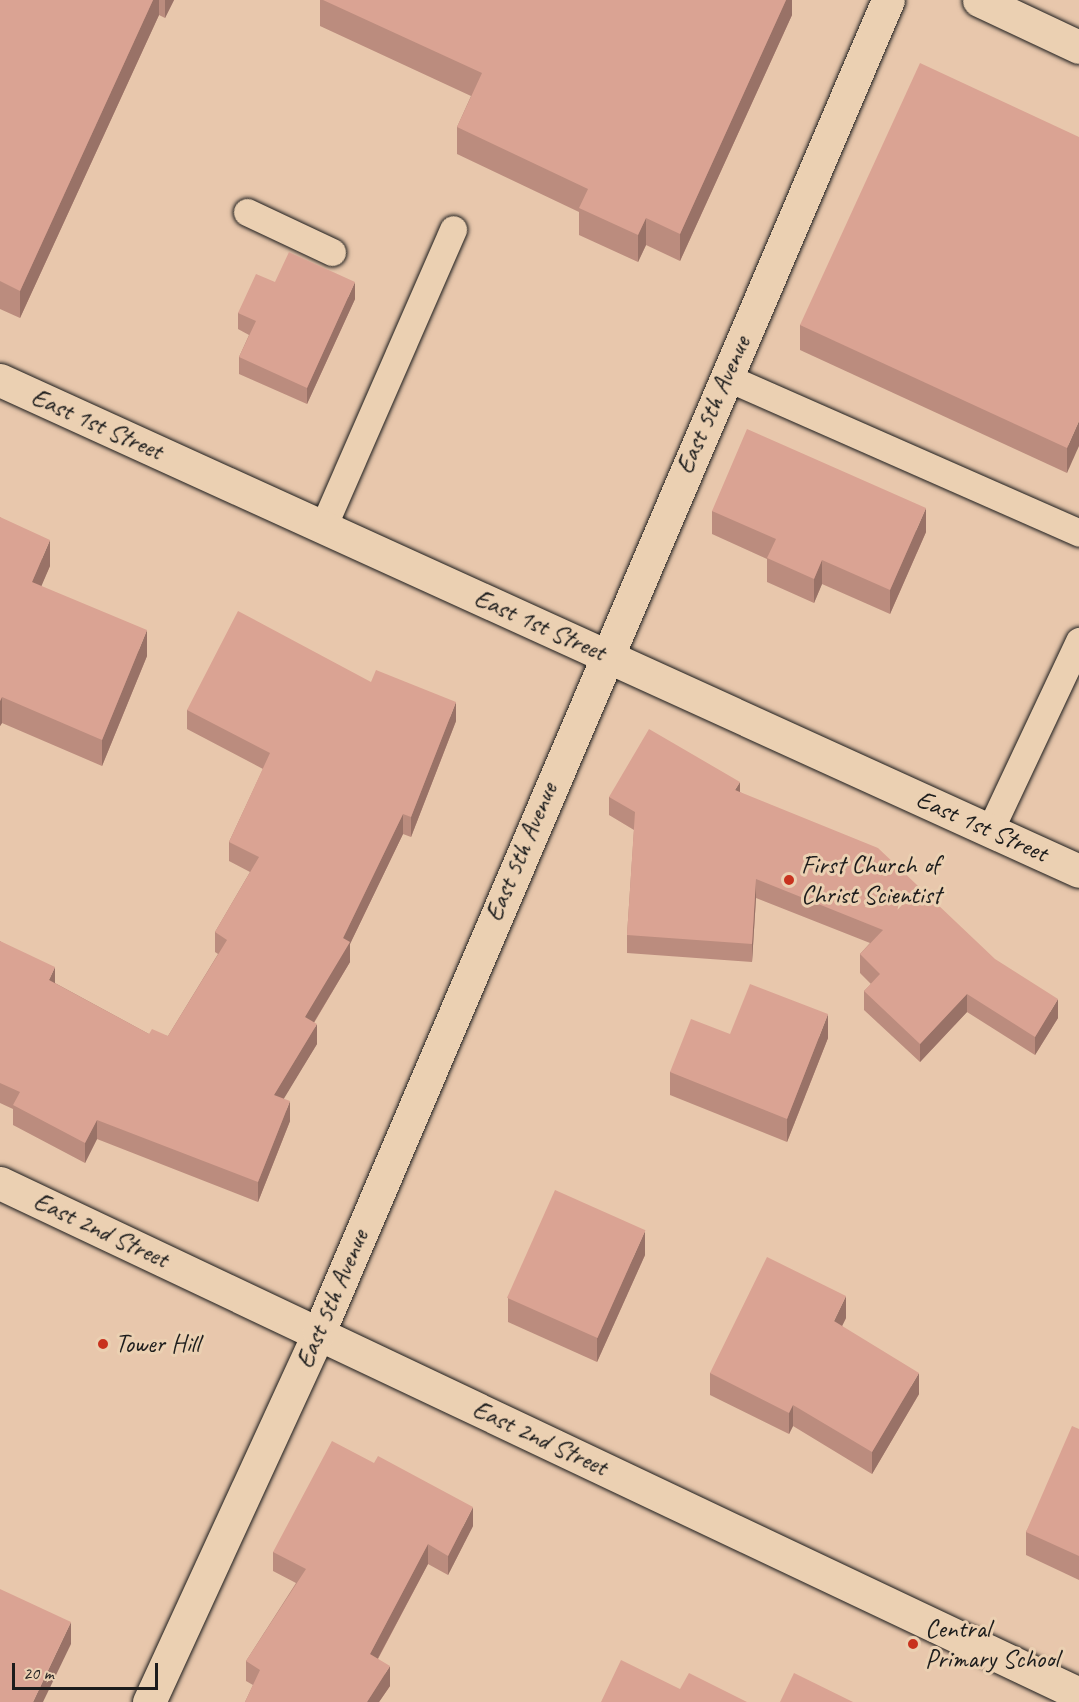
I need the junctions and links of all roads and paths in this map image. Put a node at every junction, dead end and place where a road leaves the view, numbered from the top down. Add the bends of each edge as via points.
1 (888, 0) edge
2 (979, 0) edge
3 (1079, 47) edge
4 (247, 212) dead end
5 (453, 229) dead end
6 (332, 252) dead end
7 (726, 377) junction
8 (0, 380) edge
9 (323, 527) junction
10 (1079, 533) edge
11 (1079, 641) edge
12 (604, 654) junction
13 (990, 830) junction
14 (1079, 871) edge
15 (0, 1183) edge
16 (319, 1332) junction
17 (1079, 1694) edge
18 (149, 1702) edge

1 - 7 street, East 5th Avenue
2 - 3 street
4 - 6 lane
5 - 9 lane
7 - 10 lane
7 - 12 street, East 5th Avenue
8 - 9 street, East 1st Street
9 - 12 street, East 1st Street
11 - 13 lane
12 - 13 street, East 1st Street
12 - 16 street, East 5th Avenue
13 - 14 street, East 1st Street
15 - 16 street, East 2nd Street
16 - 17 street, East 2nd Street
16 - 18 street, East 5th Avenue

